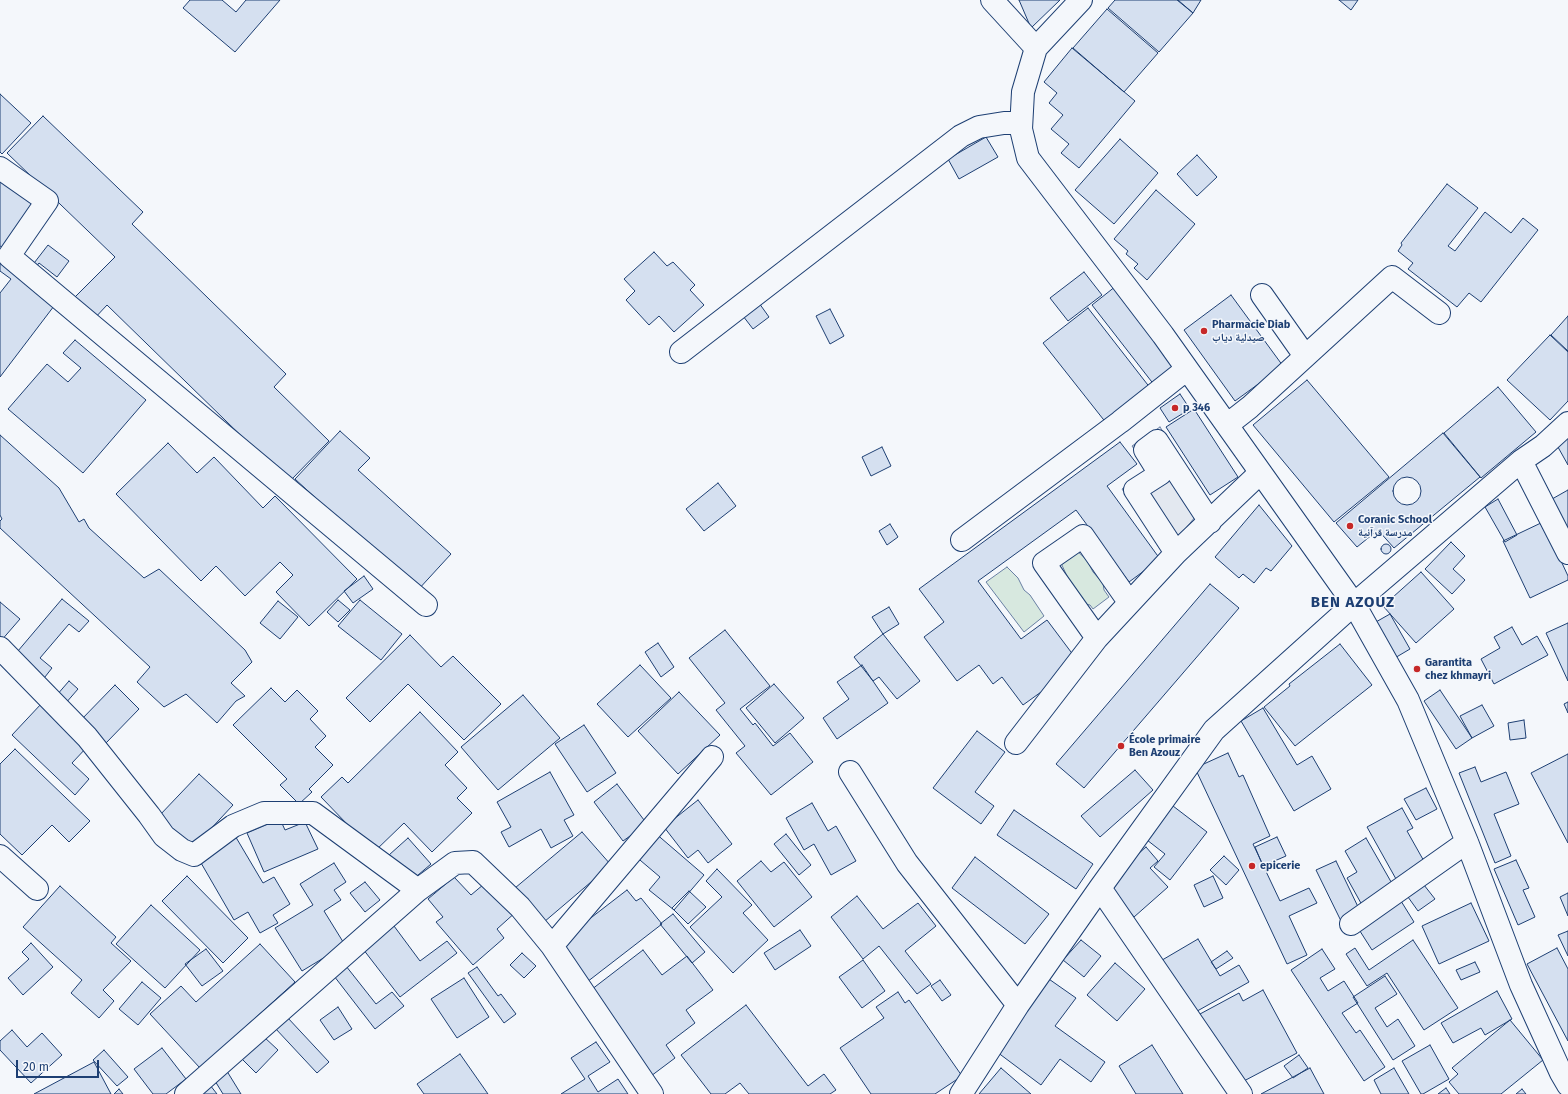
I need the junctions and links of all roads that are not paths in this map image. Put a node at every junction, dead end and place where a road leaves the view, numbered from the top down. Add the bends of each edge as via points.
1 (992, 0) edge
2 (1082, 0) edge
3 (1036, 48) junction
4 (1022, 123) junction
5 (0, 168) edge
6 (1262, 295) dead end
7 (1439, 313) dead end
8 (681, 352) dead end
9 (1305, 356) junction
10 (1187, 369) junction
11 (1568, 423) edge
12 (1227, 425) junction
13 (1521, 462) junction
14 (1260, 473) junction
15 (1210, 522) junction
16 (962, 540) dead end
17 (1176, 553) junction
18 (1568, 554) edge
19 (1129, 602) junction
20 (1354, 604) junction
21 (426, 605) dead end
22 (1097, 638) junction
23 (0, 648) edge
24 (1016, 743) dead end
25 (712, 757) dead end
26 (850, 772) dead end
27 (1467, 842) junction
28 (0, 856) edge
29 (1100, 888) junction
30 (37, 889) dead end
31 (418, 890) junction
32 (1351, 924) dead end
33 (552, 946) junction
34 (1018, 1006) junction
35 (1568, 1085) edge
36 (186, 1094) edge
37 (652, 1094) edge
38 (961, 1094) edge
39 (1241, 1094) edge

1 - 3 street
2 - 3 street
3 - 4 street via 1023,92
4 - 8 street via 979,127 961,136
4 - 10 street via 1028,158
5 - 21 street via 47,200 9,256
6 - 9 street
7 - 9 street via 1392,277
9 - 12 street
10 - 12 street
10 - 16 street via 1114,427
11 - 13 street
12 - 14 street
13 - 18 street
13 - 20 street
14 - 15 street
14 - 20 street
15 - 17 street
15 - 17 street via 1157,442 1145,450 1160,474 1135,490
17 - 19 street
19 - 22 street
19 - 22 street via 1082,536 1044,563
20 - 27 street via 1408,700
20 - 29 street via 1214,730
22 - 24 street
23 - 31 street via 87,737 164,836 182,850 194,855 233,826 264,813 313,813
25 - 33 street
26 - 34 street via 907,863
27 - 32 street
27 - 35 street via 1521,985
28 - 30 street
29 - 34 street
29 - 39 street
31 - 33 street via 455,863 473,862 520,907
31 - 36 street
33 - 37 street
34 - 38 street

